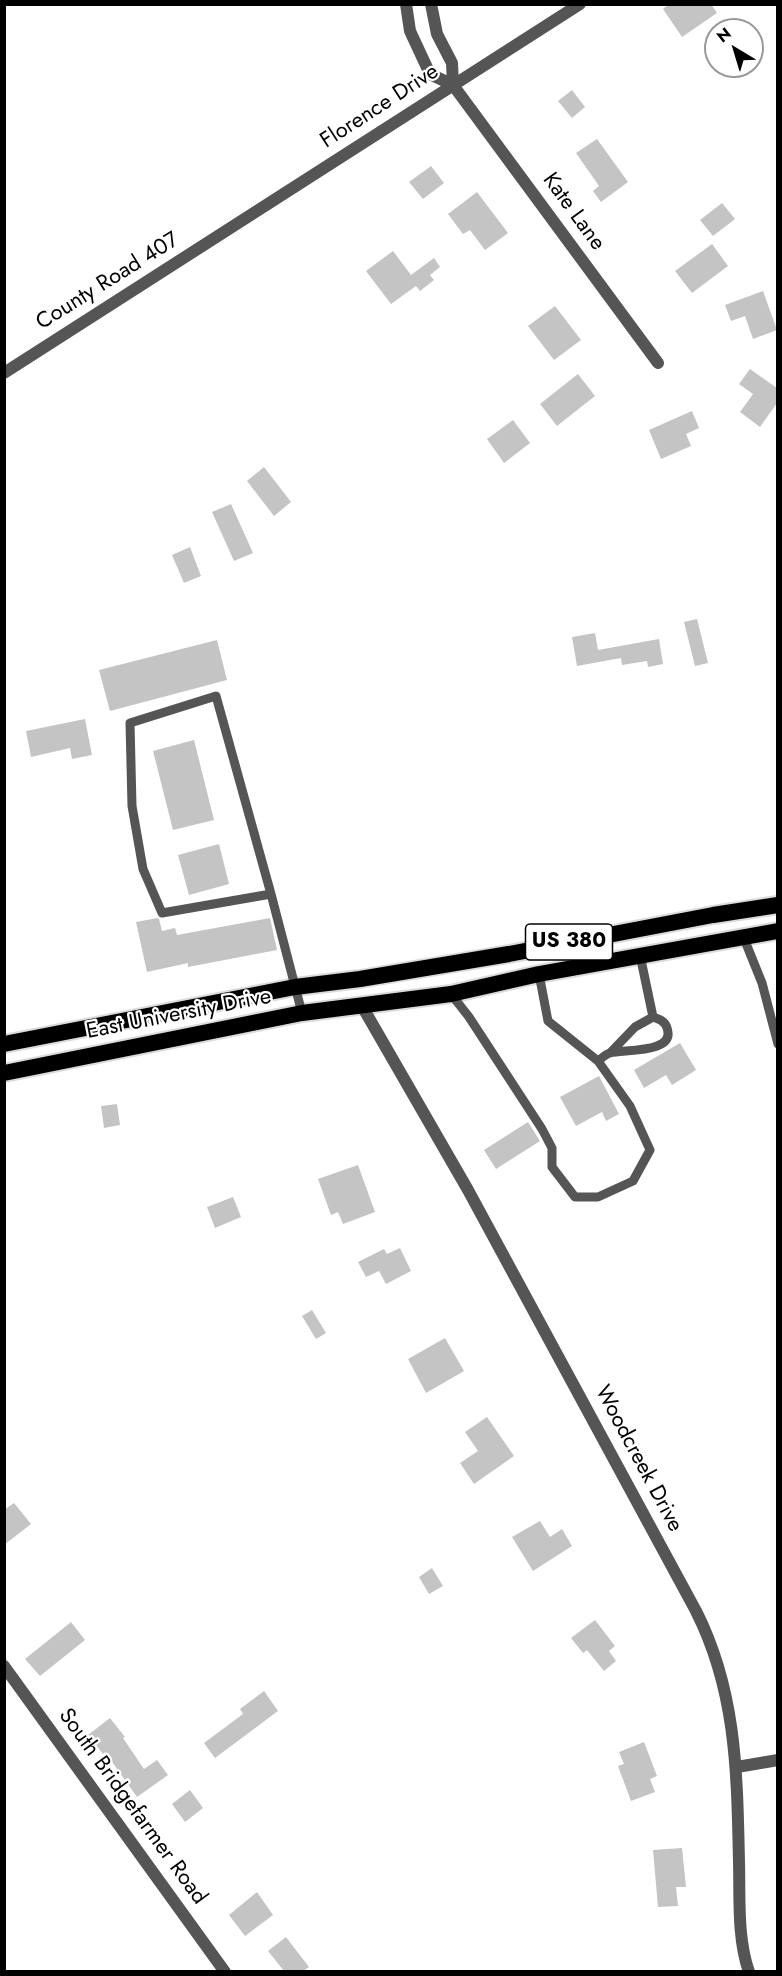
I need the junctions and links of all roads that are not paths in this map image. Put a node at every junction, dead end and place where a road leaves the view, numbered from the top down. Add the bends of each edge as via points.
1 (406, 4) edge
2 (431, 4) edge
3 (580, 4) edge
4 (453, 86) junction
5 (204, 246) joint
6 (658, 363) dead end
7 (4, 373) edge
8 (272, 894) junction
9 (777, 904) edge
10 (777, 931) edge
11 (743, 936) junction
12 (640, 955) junction
13 (539, 974) junction
14 (295, 987) junction
15 (451, 994) junction
16 (362, 1006) junction
17 (302, 1013) junction
18 (653, 1017) junction
19 (4, 1044) edge
20 (777, 1044) edge
21 (610, 1053) junction
22 (598, 1061) junction
23 (4, 1073) edge
24 (4, 1666) edge
25 (777, 1760) edge
26 (737, 1767) junction
27 (225, 1971) edge
28 (749, 1971) edge

1 - 4 street via 410,31 430,75
2 - 4 street via 437,34 452,63
3 - 4 street, Florence Drive
4 - 5 street, Florence Drive
4 - 6 street, Kate Lane
5 - 7 street, County Road 407
8 - 8 lane via 216,696 130,723 132,806 143,869 162,913
8 - 14 lane
9 - 14 highway, East University Drive / US 380 via 360,979
10 - 11 highway, US 380
11 - 12 highway, US 380
11 - 20 lane via 762,983
12 - 13 highway, US 380
12 - 18 lane
13 - 15 highway, US 380
13 - 22 lane via 548,1021
14 - 17 lane
14 - 19 highway, East University Drive / US 380
15 - 16 highway, US 380
15 - 22 lane via 542,1129 552,1148 552,1167 575,1197 598,1197 633,1181 650,1150 630,1106
16 - 17 highway, East University Drive / US 380
16 - 26 street, Woodcreek Drive via 468,1190 703,1624 725,1690
17 - 23 highway, East University Drive / US 380
18 - 21 lane via 635,1028
18 - 21 lane via 668,1028 664,1042 656,1047
21 - 22 lane
24 - 27 street, South Bridgefarmer Road
25 - 26 street
26 - 28 street, Woodcreek Drive via 741,1931

